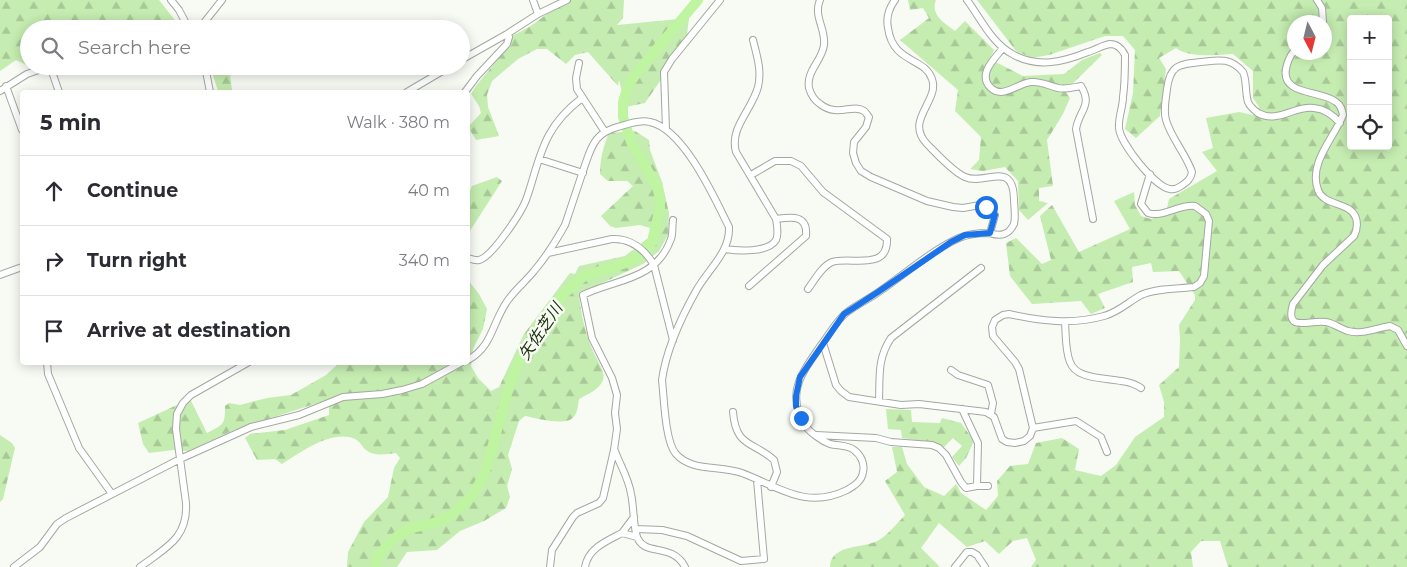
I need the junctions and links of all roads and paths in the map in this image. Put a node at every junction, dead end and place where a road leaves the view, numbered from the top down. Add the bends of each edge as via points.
1 (171, 0) edge
2 (222, 0) edge
3 (533, 0) edge
4 (566, 0) edge
5 (720, 0) edge
6 (820, 0) edge
7 (895, 0) edge
8 (967, 0) edge
9 (1317, 0) edge
10 (538, 14) junction
11 (1322, 15) edge
12 (184, 20) edge
13 (206, 20) edge
14 (507, 34) junction
15 (753, 40) dead end
16 (1003, 48) junction
17 (470, 55) edge
18 (1290, 60) edge
19 (579, 63) dead end
20 (25, 75) edge
21 (53, 75) edge
22 (206, 75) edge
23 (436, 75) edge
24 (6, 86) junction
25 (58, 90) edge
26 (210, 90) edge
27 (410, 90) edge
28 (466, 90) edge
29 (0, 91) edge
30 (582, 98) junction
31 (1340, 123) junction
32 (20, 124) edge
33 (666, 129) junction
34 (604, 132) junction
35 (539, 159) junction
36 (583, 173) junction
37 (1150, 174) junction
38 (751, 175) junction
39 (776, 219) junction
40 (673, 220) dead end
41 (1092, 220) dead end
42 (990, 233) junction
43 (725, 249) junction
44 (548, 253) junction
45 (470, 259) edge
46 (654, 265) junction
47 (20, 268) edge
48 (981, 268) dead end
49 (0, 275) edge
50 (749, 286) dead end
51 (808, 289) dead end
52 (1065, 322) junction
53 (673, 340) junction
54 (823, 344) junction
55 (1407, 346) edge
56 (470, 359) edge
57 (46, 365) edge
58 (244, 365) edge
59 (456, 365) edge
60 (951, 370) dead end
61 (1141, 388) dead end
62 (879, 400) junction
63 (962, 409) junction
64 (733, 412) dead end
65 (991, 414) junction
66 (1033, 428) junction
67 (815, 435) junction
68 (614, 450) junction
69 (1107, 452) dead end
70 (180, 460) junction
71 (756, 480) junction
72 (978, 486) junction
73 (988, 486) dead end
74 (771, 487) junction
75 (112, 494) junction
76 (634, 517) junction
77 (636, 529) junction
78 (622, 534) junction
79 (637, 537) junction
80 (14, 567) edge
81 (140, 567) edge
82 (550, 567) edge
83 (585, 567) edge
84 (685, 567) edge
85 (955, 567) edge
86 (985, 567) edge

1 - 12 street
2 - 13 street
3 - 10 street
4 - 10 street
5 - 33 street via 664,72
6 - 42 street via 817,13 824,35 824,48 810,75 811,95 827,109 857,109 868,117 866,127 854,142 853,153 861,171 927,201 954,207 986,207 995,215
7 - 42 street via 887,21 891,41 897,51 927,71 934,87 920,116 919,126 924,142 964,177 983,179 999,175 1012,185 1015,222 1004,234
8 - 16 street
9 - 11 street
10 - 14 street
14 - 17 street
14 - 28 street via 507,44
15 - 38 street via 760,69 758,87 734,136 736,152
16 - 37 street via 1023,59 1047,63 1065,61 1111,44 1119,47 1125,55 1119,129 1128,149
16 - 41 street via 986,71 992,90 1000,92 1030,82 1042,82 1060,89 1081,86 1085,93 1087,100 1076,129
18 - 31 street via 1285,76 1287,82 1293,87 1335,100 1343,115
19 - 30 street via 576,78
20 - 24 street
21 - 25 street
22 - 26 street
23 - 27 street
24 - 29 street
24 - 32 street
30 - 34 street
30 - 35 street via 553,127
31 - 37 street via 1332,115 1313,107 1278,117 1261,114 1251,108 1243,72 1232,62 1186,63 1173,69 1169,75 1165,110 1170,129 1190,166 1191,177 1178,188 1170,189
31 - 55 street via 1316,172 1316,186 1325,200 1354,212 1357,231 1306,285 1290,311 1292,319 1303,324 1326,322 1363,333 1390,326 1398,330
33 - 34 street via 650,122 636,122
33 - 43 street via 698,168 729,227 730,236
34 - 36 street via 596,139
35 - 36 street
35 - 45 street via 521,211 483,258
36 - 44 street via 565,225
37 - 52 street via 1141,204 1148,213 1153,215 1188,205 1195,206 1209,220 1204,276 1200,283 1139,296 1106,316
38 - 39 street
38 - 51 street via 775,161 791,161 801,166 823,192 887,239 887,247 876,259 833,262
39 - 43 street via 778,232 770,245 756,250
39 - 50 street via 795,217 803,222 806,236
40 - 46 street via 671,238
42 - 54 street via 965,235 951,242 844,314
43 - 53 street via 696,291
44 - 46 street via 620,238 639,247
44 - 56 street via 504,305 482,350
46 - 53 street
46 - 68 street via 638,276 582,295 592,338 617,395
47 - 49 street
48 - 62 street via 891,338 880,361
52 - 61 street via 1069,360 1078,372 1134,383
52 - 66 street via 1009,314 995,320 992,327 993,336 1019,369
53 - 71 street via 662,380 669,443 674,452 685,462 728,469
54 - 62 street via 841,391 849,397
54 - 67 street via 796,387 796,406 806,427
57 - 75 street via 79,448
58 - 70 street via 191,394 183,403 177,414 176,429
59 - 70 street via 416,386 382,394 343,397 299,415 251,427
60 - 65 street via 988,384 993,403
62 - 63 street via 901,405
63 - 65 street
63 - 72 street via 978,443
64 - 74 street via 734,426 741,438 774,460 776,472
65 - 66 street via 999,434 1007,442 1024,441
66 - 69 street via 1076,421 1101,437
67 - 72 street via 932,445 946,455 966,488
67 - 74 street via 831,444 854,449 864,468 858,483 837,494 808,498
68 - 76 street via 631,492
68 - 82 street via 603,498 573,517 552,550
70 - 75 street
70 - 81 street via 187,514 185,526 177,538
71 - 74 street
71 - 77 street via 764,559 741,561 687,536 662,530
72 - 73 street
75 - 80 street via 57,524 40,547
76 - 77 street
76 - 78 street
77 - 79 street
78 - 79 street
78 - 83 street via 597,547
79 - 84 street via 644,547 678,556
85 - 86 street via 967,552 977,555

